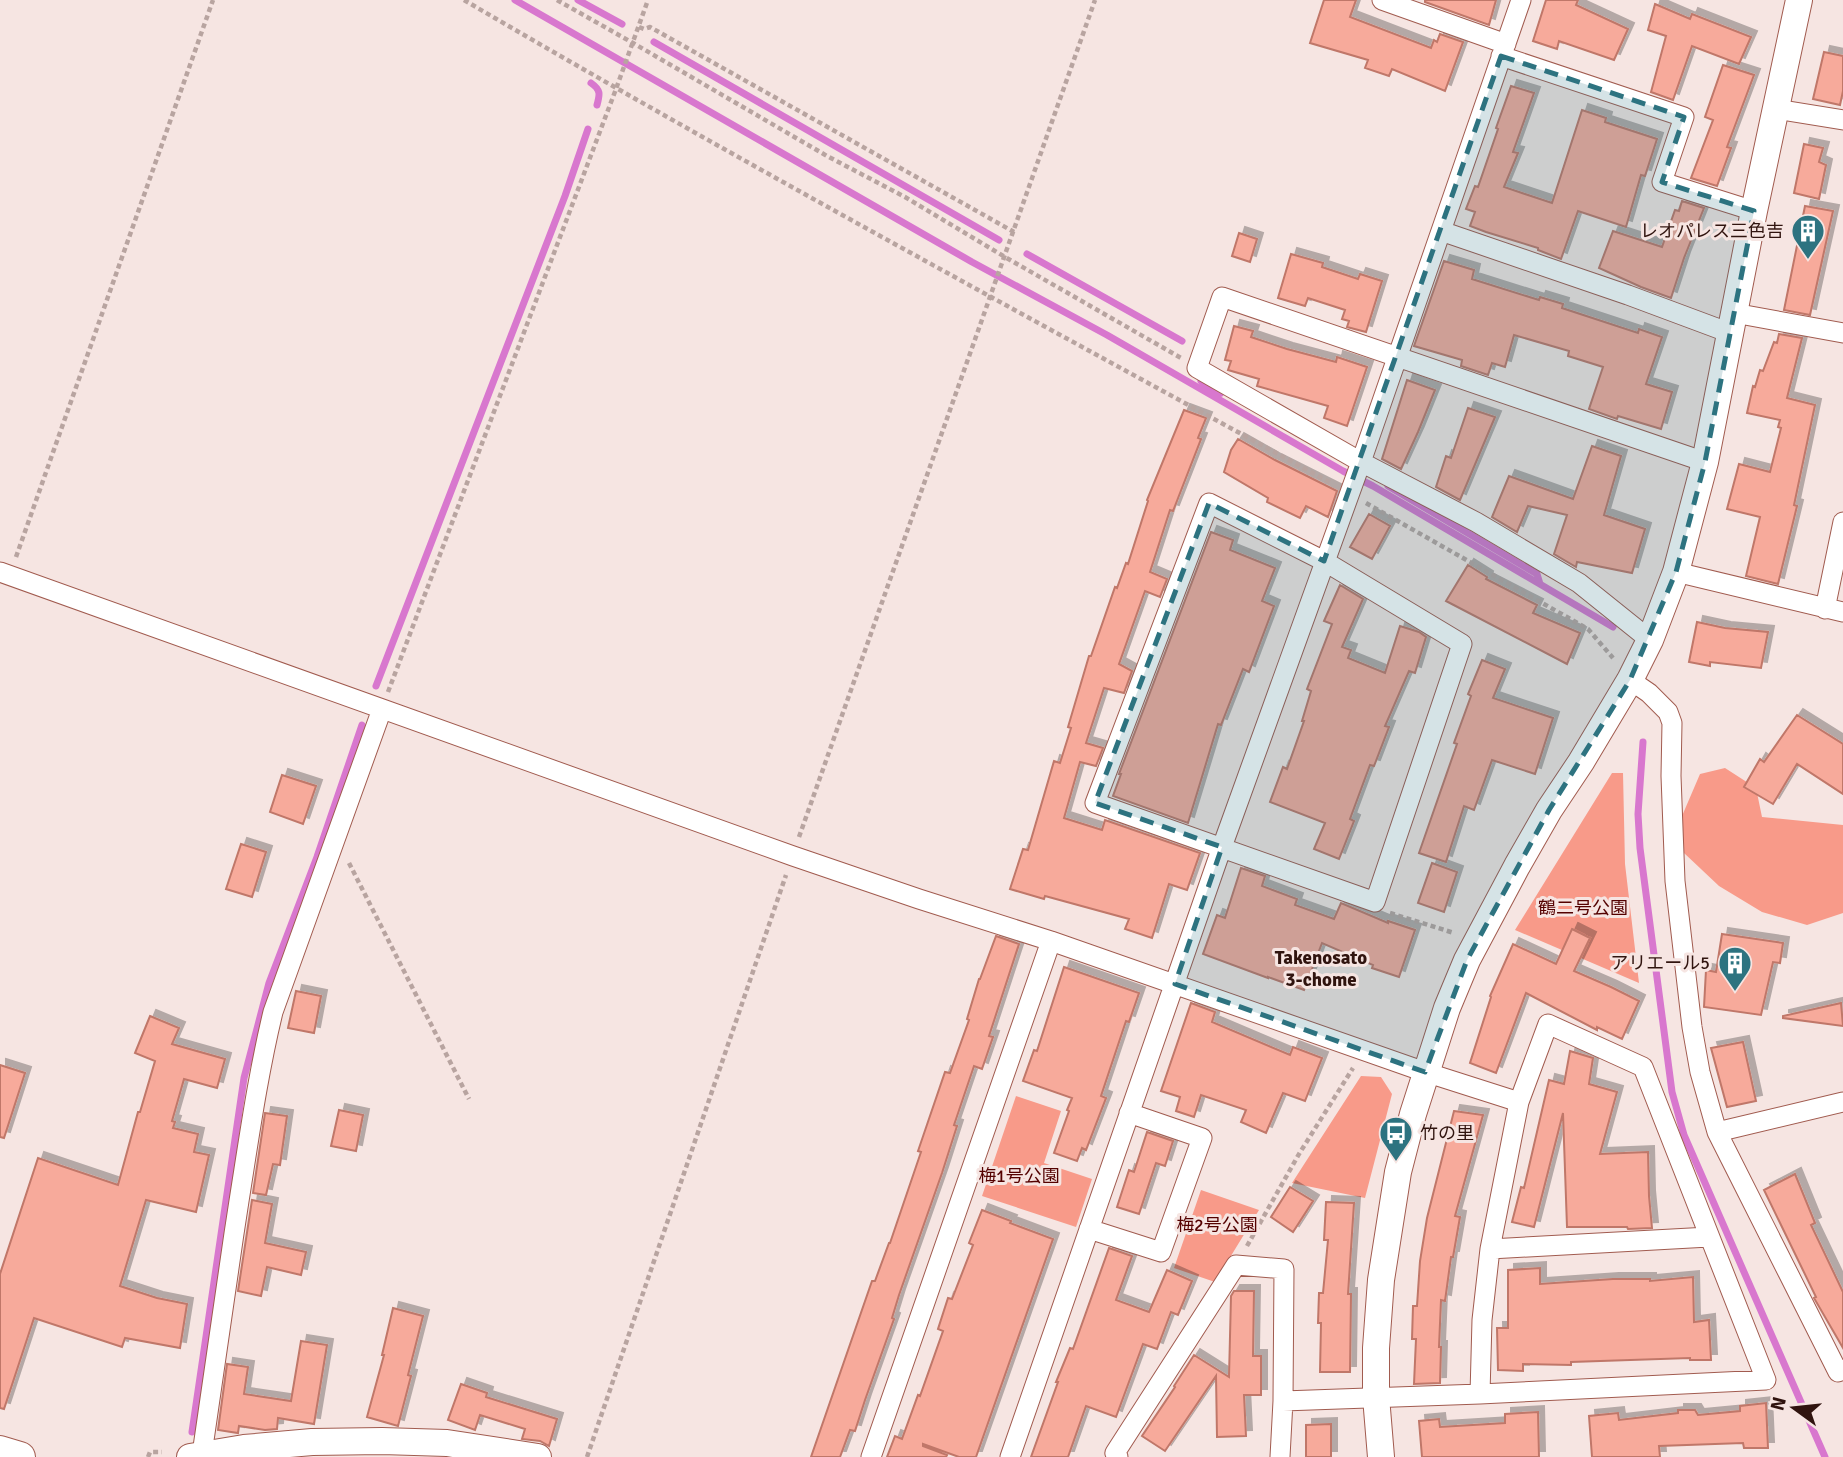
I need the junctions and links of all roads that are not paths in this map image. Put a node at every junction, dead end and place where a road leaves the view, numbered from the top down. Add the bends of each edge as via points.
1 (1382, 0) edge
2 (1521, 0) edge
3 (1794, 2) edge
4 (1503, 50) junction
5 (1776, 109) junction
6 (1843, 120) edge
7 (1754, 211) junction
8 (1441, 231) junction
9 (1732, 323) junction
10 (1843, 333) edge
11 (1397, 356) junction
12 (1705, 462) junction
13 (1360, 465) junction
14 (1843, 522) edge
15 (1324, 561) junction
16 (1676, 572) junction
17 (5, 573) edge
18 (1834, 610) edge
19 (1650, 640) junction
20 (1630, 680) junction
21 (382, 709) junction
22 (1222, 848) junction
23 (1051, 941) junction
24 (1175, 984) junction
25 (1425, 1072) junction
26 (1520, 1102) junction
27 (1843, 1102) edge
28 (1129, 1113) junction
29 (1717, 1132) junction
30 (1089, 1228) junction
31 (1709, 1237) junction
32 (1490, 1249) junction
33 (1843, 1370) edge
34 (1480, 1394) junction
35 (1376, 1397) junction
36 (1283, 1401) junction
37 (0, 1451) edge
38 (196, 1455) edge
39 (20, 1457) edge
40 (538, 1457) edge
41 (871, 1457) edge
42 (1010, 1457) edge
43 (1118, 1457) edge
44 (1280, 1457) edge
45 (1381, 1457) edge

1 - 4 street
2 - 4 street
3 - 5 street
4 - 7 street via 1684,117 1662,182
4 - 8 street
5 - 6 street
5 - 7 street
7 - 9 street
8 - 9 street via 1628,295
8 - 11 street
9 - 10 street
9 - 12 street
11 - 12 street
11 - 13 street
11 - 13 street via 1222,297 1197,368
12 - 16 street
13 - 15 street
13 - 19 street via 1476,522 1579,583
14 - 18 street
15 - 22 street
15 - 22 street via 1209,503 1095,803
15 - 22 street via 1462,645 1375,902
16 - 18 street
16 - 19 street
17 - 21 street
19 - 20 street
20 - 25 street via 1549,810 1482,931 1447,1008
20 - 29 street via 1668,712 1672,723 1675,881 1692,1027
21 - 23 street via 793,856
21 - 38 street via 273,1012
22 - 24 street
23 - 24 street
23 - 41 street
24 - 25 street
24 - 28 street
25 - 26 street
25 - 35 street via 1390,1220 1381,1280
26 - 31 street via 1548,1024 1643,1067
26 - 32 street
27 - 29 street
28 - 30 street
28 - 30 street via 1202,1138 1161,1252
29 - 33 street via 1838,1372
30 - 42 street
31 - 32 street
31 - 34 street via 1766,1380
32 - 34 street
34 - 35 street
35 - 36 street
35 - 45 street
36 - 43 street via 1284,1269 1236,1265 1115,1454
36 - 44 street
37 - 39 main road
38 - 40 street via 313,1442 382,1441 447,1443

